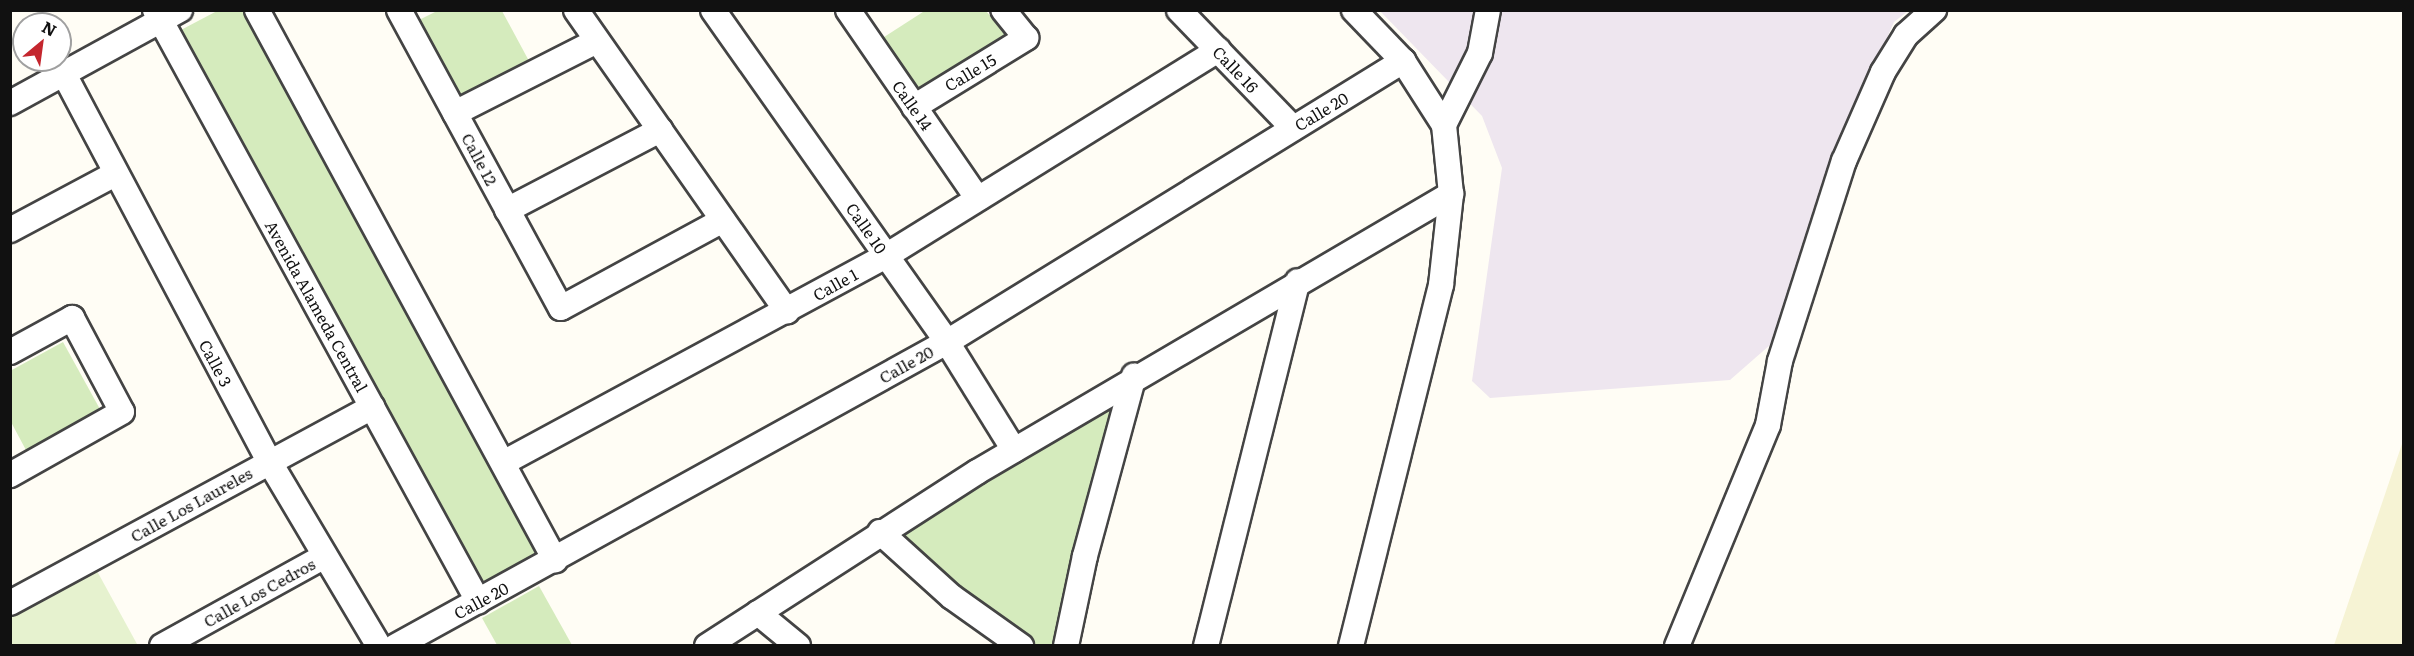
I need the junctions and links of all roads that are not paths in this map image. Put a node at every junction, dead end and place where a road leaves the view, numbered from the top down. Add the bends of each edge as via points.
1 (257, 10) edge
2 (576, 10) edge
3 (712, 10) edge
4 (848, 10) edge
5 (1003, 10) edge
6 (1179, 10) edge
7 (1354, 10) edge
8 (1488, 10) edge
9 (1934, 10) edge
10 (403, 12) edge
11 (165, 14) edge
12 (597, 41) junction
13 (1218, 50) junction
14 (1403, 61) junction
15 (64, 74) junction
16 (10, 103) edge
17 (914, 106) junction
18 (455, 113) junction
19 (1444, 125) junction
20 (1293, 128) junction
21 (660, 130) junction
22 (115, 174) junction
23 (1451, 194) junction
24 (978, 199) junction
25 (507, 210) junction
26 (723, 220) junction
27 (10, 230) edge
28 (886, 256) junction
29 (1298, 281) junction
30 (787, 311) junction
31 (947, 342) junction
32 (10, 352) edge
33 (1134, 376) junction
34 (372, 407) junction
35 (1014, 450) junction
36 (269, 461) junction
37 (503, 463) junction
38 (10, 475) edge
39 (880, 532) junction
40 (325, 556) junction
41 (555, 560) junction
42 (478, 601) junction
43 (10, 603) edge
44 (758, 613) junction
45 (162, 645) edge
46 (379, 645) edge
47 (396, 645) edge
48 (707, 645) edge
49 (798, 645) edge
50 (1021, 645) edge
51 (1066, 645) edge
52 (1206, 645) edge
53 (1351, 645) edge
54 (1677, 645) edge

1 - 37 street
2 - 12 street
3 - 28 street, Calle 10
4 - 17 street, Calle 14
5 - 17 street, Calle 15 via 1026,38
6 - 13 street, Calle 16
7 - 14 street
8 - 19 street via 1480,53
9 - 54 street via 1906,35 1883,72 1844,161 1780,361 1768,425
10 - 18 street, Calle 12
11 - 15 street
11 - 34 street, Avenida Alameda Central
12 - 18 street
12 - 21 street
13 - 20 street, Calle 16
13 - 24 street, Calle 1
14 - 19 street
14 - 20 street, Calle 20
15 - 16 street
15 - 22 street, Calle 3
17 - 24 street, Calle 14
18 - 25 street, Calle 12
19 - 23 street
20 - 31 street, Calle 20
21 - 25 street
21 - 26 street
22 - 27 street
22 - 36 street, Calle 3
23 - 29 street
23 - 53 street via 1441,285
24 - 28 street, Calle 1
25 - 26 street, Calle 12 via 561,308
26 - 30 street
28 - 30 street, Calle 1
28 - 31 street, Calle 10
29 - 33 street
29 - 52 street
30 - 37 street, Calle 1
31 - 35 street, Calle 10
31 - 41 street, Calle 20
32 - 38 street via 72,318 122,412
33 - 35 street
33 - 51 street via 1085,556
34 - 36 street, Calle Los Laureles
34 - 42 street, Avenida Alameda Central
35 - 39 street
36 - 40 street, Calle 3
36 - 43 street, Calle Los Laureles
37 - 41 street
39 - 44 street
39 - 50 street via 952,597
40 - 45 street, Calle Los Cedros
40 - 46 street, Calle 3
41 - 42 street, Calle 20
42 - 47 street, Calle 20
44 - 48 street
44 - 49 street

